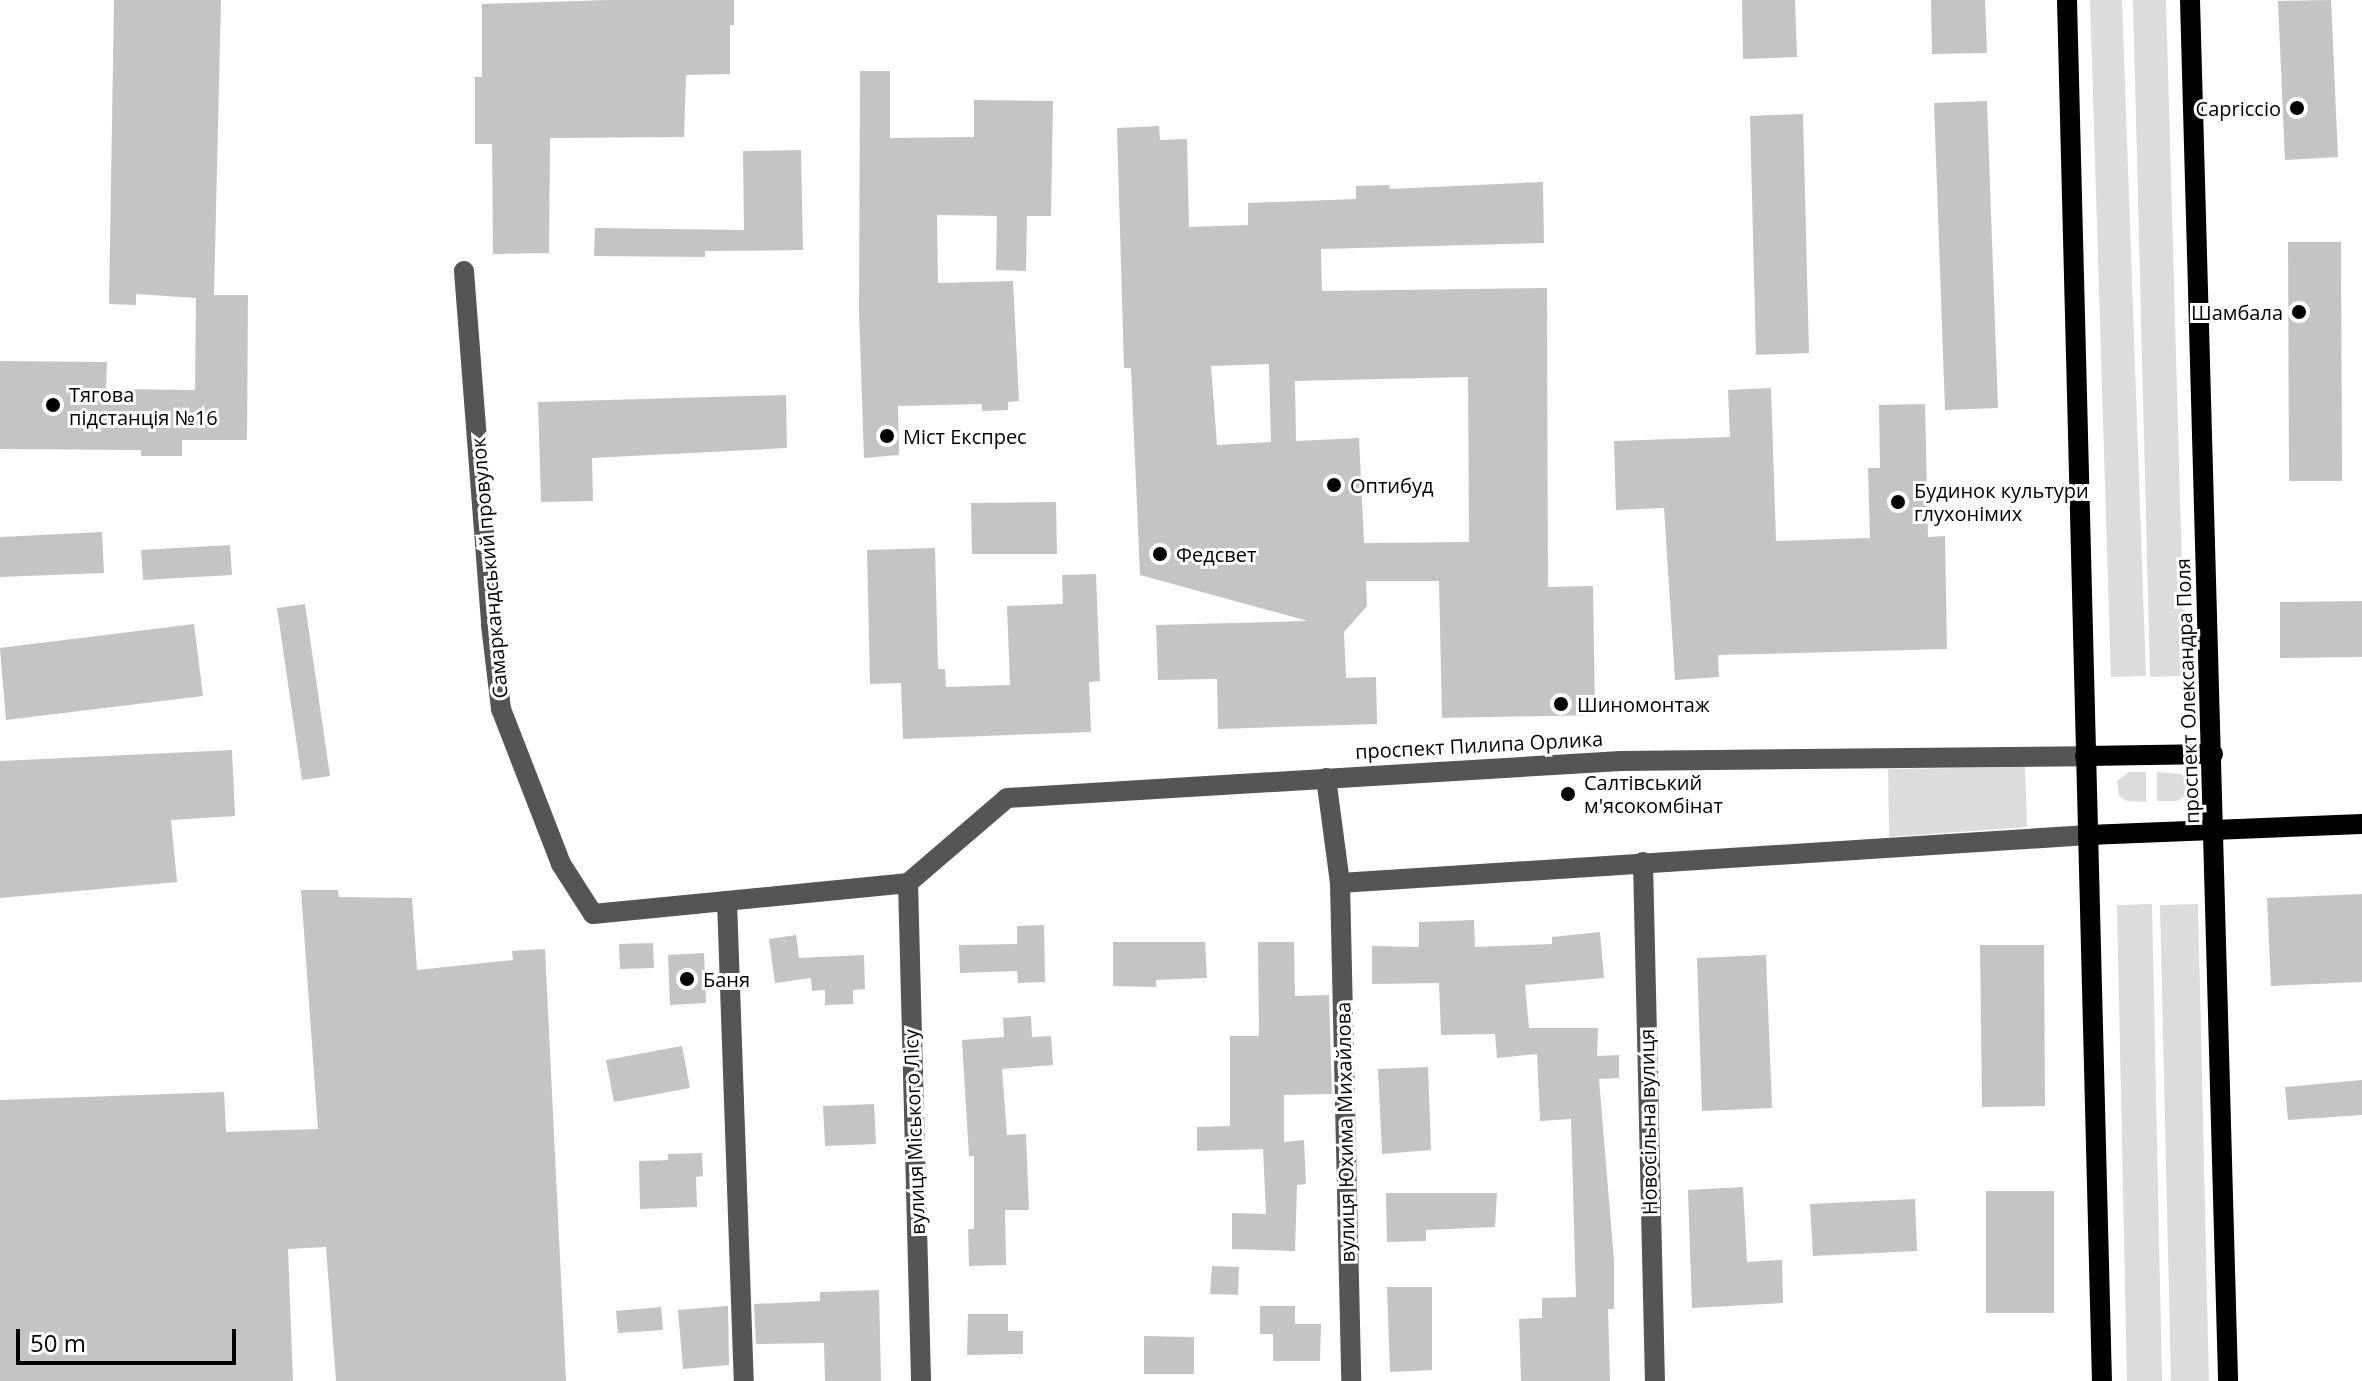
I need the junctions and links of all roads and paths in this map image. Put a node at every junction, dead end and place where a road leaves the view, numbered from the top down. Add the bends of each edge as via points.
1 (2067, 0) edge
2 (2190, 0) edge
3 (464, 271) dead end
4 (2213, 754) junction
5 (2085, 756) junction
6 (1326, 778) junction
7 (2362, 824) edge
8 (2215, 830) junction
9 (2088, 835) junction
10 (1643, 862) junction
11 (908, 883) junction
12 (1340, 883) junction
13 (727, 901) junction
14 (744, 1381) edge
15 (921, 1381) edge
16 (1351, 1381) edge
17 (1655, 1381) edge
18 (2102, 1381) edge
19 (2228, 1381) edge

1 - 5 main road
2 - 4 main road, проспект Олександра Поля
3 - 13 street, Самаркандський провулок via 501,709 561,864 593,914
4 - 5 main road
4 - 8 main road, проспект Олександра Поля
5 - 6 street, проспект Пилипа Орлика via 1621,761
5 - 9 main road
6 - 11 street, проспект Пилипа Орлика via 1007,798
6 - 12 street, вулиця Юхима Михайлова
7 - 8 main road
8 - 9 main road
8 - 19 main road, проспект Олександра Поля
9 - 10 street
9 - 18 main road
10 - 12 street
10 - 17 street, Новосільна вулиця
11 - 13 street, Самаркандський провулок
11 - 15 street, вулиця Міського Лісу
12 - 16 street, вулиця Юхима Михайлова
13 - 14 street

